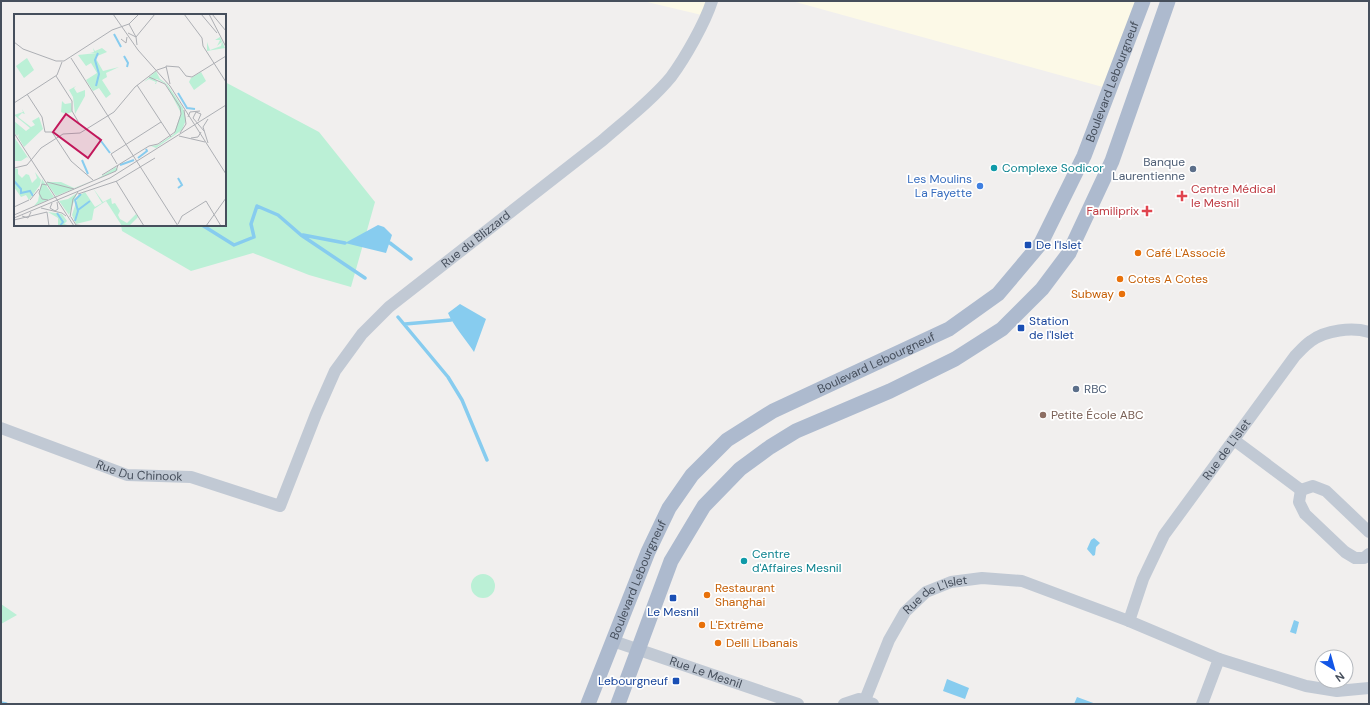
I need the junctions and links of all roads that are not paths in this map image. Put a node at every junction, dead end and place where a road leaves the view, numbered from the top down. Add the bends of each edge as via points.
1 (712, 1) edge
2 (1143, 1) edge
3 (1168, 1) edge
4 (1369, 332) edge
5 (1, 428) edge
6 (1234, 440) junction
7 (1301, 490) junction
8 (280, 506) joint
9 (1369, 532) edge
10 (1369, 554) edge
11 (1129, 621) junction
12 (613, 640) junction
13 (640, 649) junction
14 (1219, 659) junction
15 (1369, 688) edge
16 (869, 702) edge
17 (588, 704) edge
18 (618, 704) edge
19 (798, 704) edge
20 (844, 704) edge
21 (1202, 704) edge

1 - 8 street, Rue du Blizzard via 706,18 671,76 637,111 604,140 389,307 362,334 335,371
2 - 12 main road, Boulevard Lebourgneuf via 1084,156 1041,243 998,294 949,329 773,411 727,440 692,475 669,508 648,552
3 - 13 main road, Boulevard Lebourgneuf via 1106,174 1068,253 1042,289 1002,328 955,359 890,391 796,431 740,469 704,506 671,560
4 - 6 street, Rue de L'Islet via 1360,329 1333,331 1312,340 1295,356
5 - 8 street, Rue Du Chinook via 127,475 191,477
6 - 7 street
6 - 11 street, Rue de L'Islet via 1164,535 1143,579
7 - 9 street via 1313,486 1326,491
7 - 10 street via 1299,502 1305,514 1345,552 1355,558 1364,558
11 - 14 street, Rue de L'Islet
11 - 16 street, Rue de L'Islet via 1022,581 982,578 951,582 926,592 905,612 889,640
12 - 13 street, Rue Le Mesnil
12 - 17 main road, Boulevard Lebourgneuf
13 - 18 main road, Boulevard Lebourgneuf
13 - 19 street, Rue Le Mesnil
14 - 15 street, Rue de L'Islet via 1306,686 1336,691
14 - 21 street
16 - 20 street via 853,700

